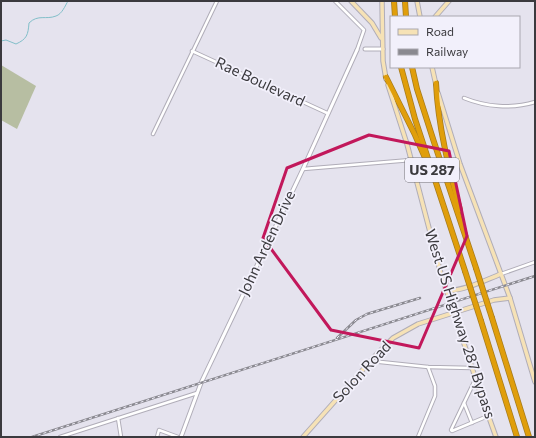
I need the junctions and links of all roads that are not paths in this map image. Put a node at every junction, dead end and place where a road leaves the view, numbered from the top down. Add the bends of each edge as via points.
1 (217, 1) edge
2 (335, 1) edge
3 (351, 1) edge
4 (382, 1) edge
5 (394, 1) edge
6 (405, 1) edge
7 (417, 1) edge
8 (449, 1) edge
9 (395, 16) edge
10 (406, 16) edge
11 (420, 16) edge
12 (436, 16) edge
13 (382, 42) junction
14 (365, 49) dead end
15 (383, 49) junction
16 (357, 50) joint
17 (192, 51) junction
18 (401, 68) edge
19 (412, 68) edge
20 (432, 68) edge
21 (386, 77) junction
22 (436, 83) junction
23 (464, 98) dead end
24 (535, 102) edge
25 (327, 113) junction
26 (153, 134) dead end
27 (411, 160) junction
28 (303, 169) junction
29 (441, 199) junction
30 (461, 222) junction
31 (535, 262) edge
32 (501, 274) junction
33 (447, 291) junction
34 (510, 298) junction
35 (454, 313) junction
36 (370, 361) junction
37 (428, 367) junction
38 (472, 368) junction
39 (532, 370) junction
40 (535, 373) edge
41 (475, 380) junction
42 (535, 382) edge
43 (197, 393) junction
44 (464, 402) junction
45 (488, 416) junction
46 (118, 418) junction
47 (472, 423) junction
48 (60, 437) edge
49 (121, 437) edge
50 (156, 437) edge
51 (178, 437) edge
52 (182, 437) edge
53 (303, 437) edge
54 (418, 437) edge
55 (496, 437) edge
56 (517, 437) edge
57 (529, 437) edge

1 - 17 street
2 - 16 street via 364,30
3 - 13 main road via 376,27
4 - 13 main road, West US Highway 287 Bypass
5 - 9 highway
6 - 10 highway
7 - 11 main road
8 - 12 main road
13 - 15 main road, West US Highway 287 Bypass
14 - 15 street
15 - 21 main road, West US Highway 287 Bypass
16 - 25 street, John Arden Drive
17 - 25 street, Rae Boulevard
17 - 26 street
18 - 29 highway, US 287 via 414,119
19 - 30 highway, US 287
20 - 22 main road
21 - 27 main road, West US Highway 287 Bypass
21 - 29 highway via 415,136
22 - 30 highway via 441,129
22 - 32 main road via 460,164
23 - 24 street via 499,106
25 - 28 street, John Arden Drive
27 - 28 street
27 - 33 main road, West US Highway 287 Bypass
28 - 43 street, John Arden Drive
29 - 56 highway, US 287, bridge
30 - 57 highway, US 287, bridge
31 - 32 street
32 - 33 main road via 481,283
32 - 34 main road
33 - 35 main road, West US Highway 287 Bypass
34 - 35 main road, Solon Road via 494,300
34 - 39 main road
35 - 36 main road, Solon Road via 418,324 397,335
35 - 38 main road, West US Highway 287 Bypass
36 - 37 street
36 - 53 main road, Solon Road
37 - 38 street
37 - 54 street via 435,396
38 - 41 main road, West US Highway 287 Bypass
39 - 40 street
39 - 42 main road
41 - 44 street
41 - 45 main road, West US Highway 287 Bypass
43 - 46 street
43 - 52 street, John Arden Drive
44 - 47 street
44 - 47 street via 451,430
45 - 47 street
45 - 55 main road, West US Highway 287 Bypass
46 - 48 street
46 - 49 street
50 - 51 street via 159,430

